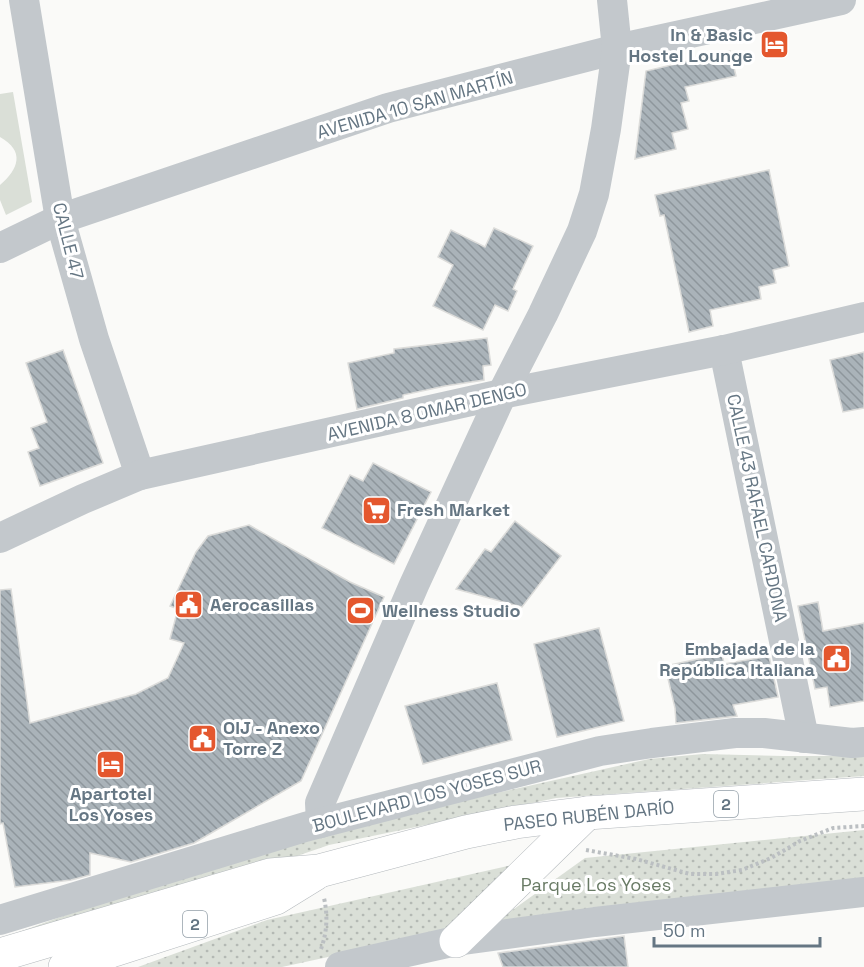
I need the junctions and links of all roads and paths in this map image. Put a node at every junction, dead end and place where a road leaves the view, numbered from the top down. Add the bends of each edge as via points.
1 (24, 0) edge
2 (612, 0) edge
3 (841, 0) edge
4 (617, 49) junction
5 (60, 219) junction
6 (0, 248) edge
7 (864, 316) edge
8 (724, 350) junction
9 (502, 394) junction
10 (140, 475) junction
11 (0, 538) edge
12 (804, 738) junction
13 (864, 742) edge
14 (864, 794) edge
15 (587, 813) junction
16 (321, 823) junction
17 (864, 826) edge
18 (549, 851) junction
19 (319, 871) junction
20 (864, 892) edge
21 (0, 920) edge
22 (456, 941) junction
23 (0, 956) edge
24 (329, 963) edge
25 (65, 967) edge

1 - 5 street, CALLE 47
2 - 4 street
3 - 4 street, AVENIDA 10 SAN MARTÍN
4 - 5 street, AVENIDA 10 SAN MARTÍN via 388,108
4 - 9 street via 594,194 582,231
5 - 6 street, AVENIDA 10 SAN MARTÍN
5 - 10 street, CALLE 47 via 94,339
7 - 8 street, AVENIDA 8 OMAR DENGO
8 - 9 street, AVENIDA 8 OMAR DENGO
8 - 12 street, CALLE 43 RAFAEL CARDONA
9 - 10 street, AVENIDA 8 OMAR DENGO
9 - 16 street via 320,803
10 - 11 street, AVENIDA 8 OMAR DENGO
12 - 13 street, BOULEVARD LOS YOSES SUR
12 - 16 street, BOULEVARD LOS YOSES SUR via 735,733 600,751
14 - 15 highway, PASEO RUBÉN DARÍO / 2
15 - 18 highway
15 - 19 highway, PASEO RUBÉN DARÍO / 2 via 466,832
16 - 21 street, BOULEVARD LOS YOSES SUR
17 - 18 path via 833,828 742,870 716,874 690,874 585,850
18 - 22 highway
19 - 23 highway, PASEO RUBÉN DARÍO / 2 via 270,875
19 - 24 path via 327,911 324,940
19 - 25 highway, PASEO RUBÉN DARÍO / 2 via 276,898
20 - 22 street
22 - 24 street

